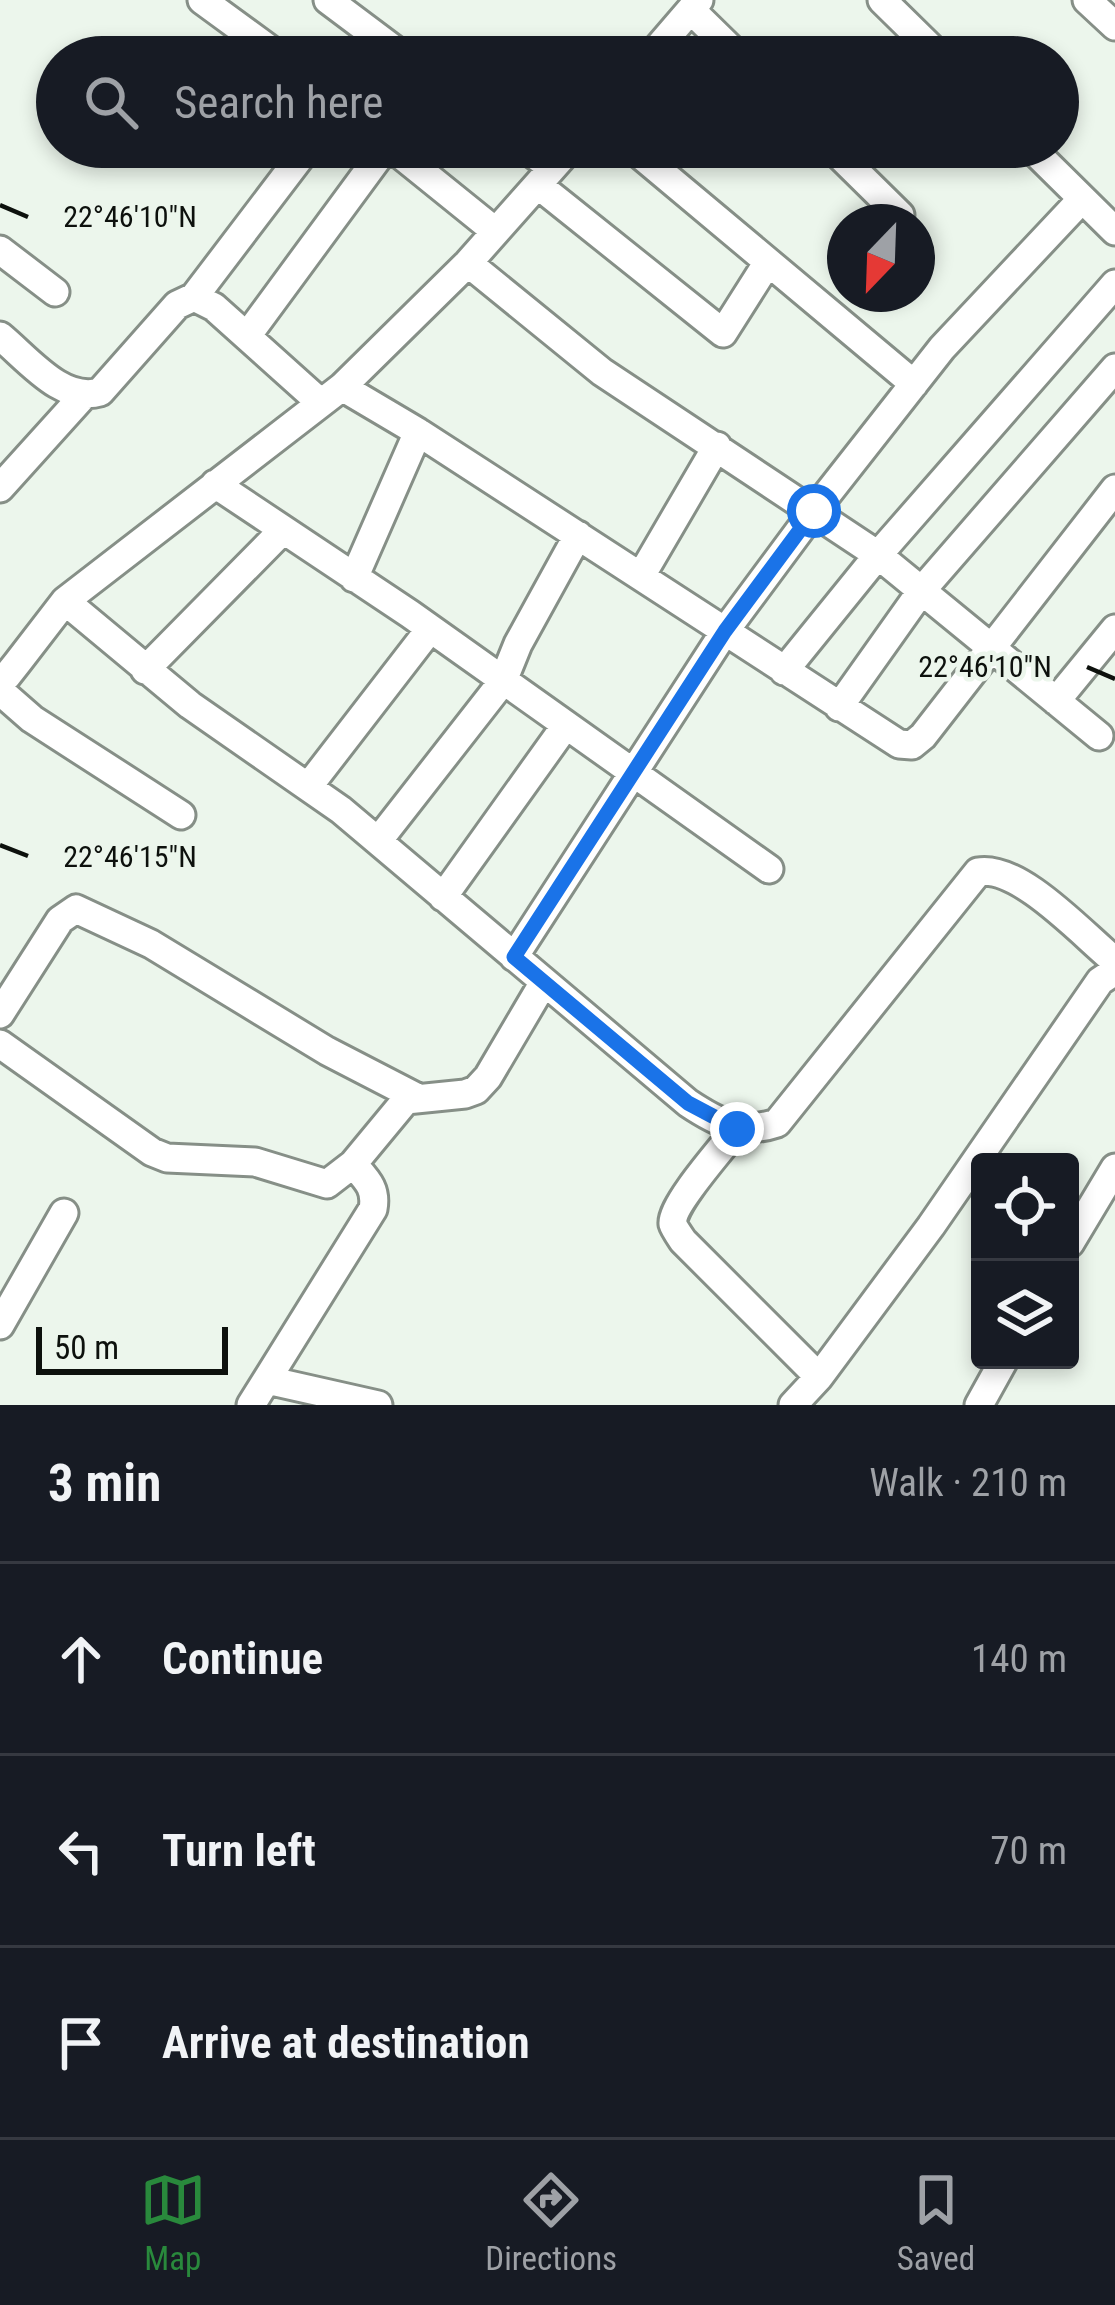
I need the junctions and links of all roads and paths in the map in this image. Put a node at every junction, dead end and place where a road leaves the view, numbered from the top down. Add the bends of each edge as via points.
1 (202, 0) edge
2 (328, 0) edge
3 (883, 0) edge
4 (1087, 0) edge
5 (695, 5) edge
6 (1115, 26) edge
7 (251, 36) edge
8 (376, 36) edge
9 (668, 36) edge
10 (721, 36) edge
11 (919, 36) edge
12 (292, 168) edge
13 (373, 168) edge
14 (416, 168) edge
15 (553, 168) edge
16 (555, 168) edge
17 (656, 168) edge
18 (853, 168) edge
19 (1051, 168) edge
20 (1082, 199) junction
21 (890, 204) edge
22 (496, 231) junction
23 (1115, 231) edge
24 (0, 250) edge
25 (769, 262) junction
26 (468, 263) junction
27 (1115, 284) edge
28 (56, 292) dead end
29 (194, 297) junction
30 (247, 336) junction
31 (0, 337) edge
32 (1115, 368) edge
33 (914, 384) junction
34 (332, 395) junction
35 (83, 396) junction
36 (418, 432) junction
37 (717, 446) junction
38 (214, 484) junction
39 (0, 488) edge
40 (1115, 489) edge
41 (814, 511) junction
42 (283, 530) junction
43 (578, 535) junction
44 (878, 555) junction
45 (641, 575) junction
46 (354, 578) junction
47 (922, 590) junction
48 (65, 601) junction
49 (430, 629) junction
50 (1115, 629) edge
51 (725, 631) junction
52 (991, 647) junction
53 (145, 670) junction
54 (784, 670) junction
55 (0, 677) edge
56 (503, 680) junction
57 (0, 691) edge
58 (1056, 701) junction
59 (839, 707) junction
60 (566, 725) junction
61 (1099, 736) dead end
62 (633, 773) junction
63 (308, 787) junction
64 (181, 815) dead end
65 (378, 841) junction
66 (769, 869) dead end
67 (443, 897) junction
68 (514, 957) junction
69 (1115, 961) edge
70 (1115, 971) edge
71 (544, 982) junction
72 (0, 1015) edge
73 (0, 1045) edge
74 (416, 1097) junction
75 (737, 1129) junction
76 (352, 1164) junction
77 (1112, 1179) edge
78 (64, 1213) dead end
79 (1079, 1230) edge
80 (0, 1325) edge
81 (999, 1369) edge
82 (819, 1377) junction
83 (266, 1380) junction
84 (251, 1405) edge
85 (378, 1405) edge
86 (793, 1405) edge
87 (979, 1405) edge

1 - 7 street
2 - 8 street
3 - 11 street
4 - 6 street
5 - 9 street
5 - 10 street
12 - 29 street
13 - 30 street
14 - 22 street
15 - 22 street
16 - 25 street via 723,333
17 - 25 street
18 - 21 street
19 - 20 street
20 - 23 street
20 - 33 street
22 - 26 street
24 - 28 street
25 - 33 street
26 - 34 street
26 - 37 street via 602,372
27 - 44 street
29 - 30 street
29 - 35 street via 100,392
30 - 34 street
31 - 35 street
32 - 47 street
33 - 41 street
34 - 36 street
34 - 38 street
35 - 39 street
36 - 43 street
36 - 46 street
37 - 41 street
37 - 45 street
38 - 42 street
38 - 48 street
40 - 52 street
41 - 44 street
41 - 51 street
42 - 46 street
42 - 53 street
43 - 45 street
43 - 56 street
44 - 47 street
44 - 54 street
45 - 51 street
46 - 49 street
47 - 52 street
47 - 59 street
48 - 53 street
48 - 55 street
49 - 56 street
49 - 63 street
50 - 58 street
51 - 54 street
51 - 62 street
52 - 58 street
52 - 59 street via 912,745
53 - 63 street
54 - 59 street
56 - 60 street
56 - 65 street
57 - 64 street
58 - 61 street
60 - 62 street
60 - 67 street
62 - 66 street
62 - 68 street
63 - 65 street
65 - 67 street
67 - 68 street
68 - 71 street
69 - 75 street via 1014,877 978,872 777,1123
70 - 82 street via 1100,981
71 - 74 street via 476,1090
71 - 75 street via 688,1103
72 - 74 street via 60,920 76,909
73 - 76 street via 167,1158 255,1162 327,1184
74 - 76 street via 394,1111
75 - 82 street via 679,1205 673,1226
76 - 83 street via 371,1185 373,1209
77 - 79 street
78 - 80 street
81 - 87 street
82 - 86 street
83 - 84 street
83 - 85 street

